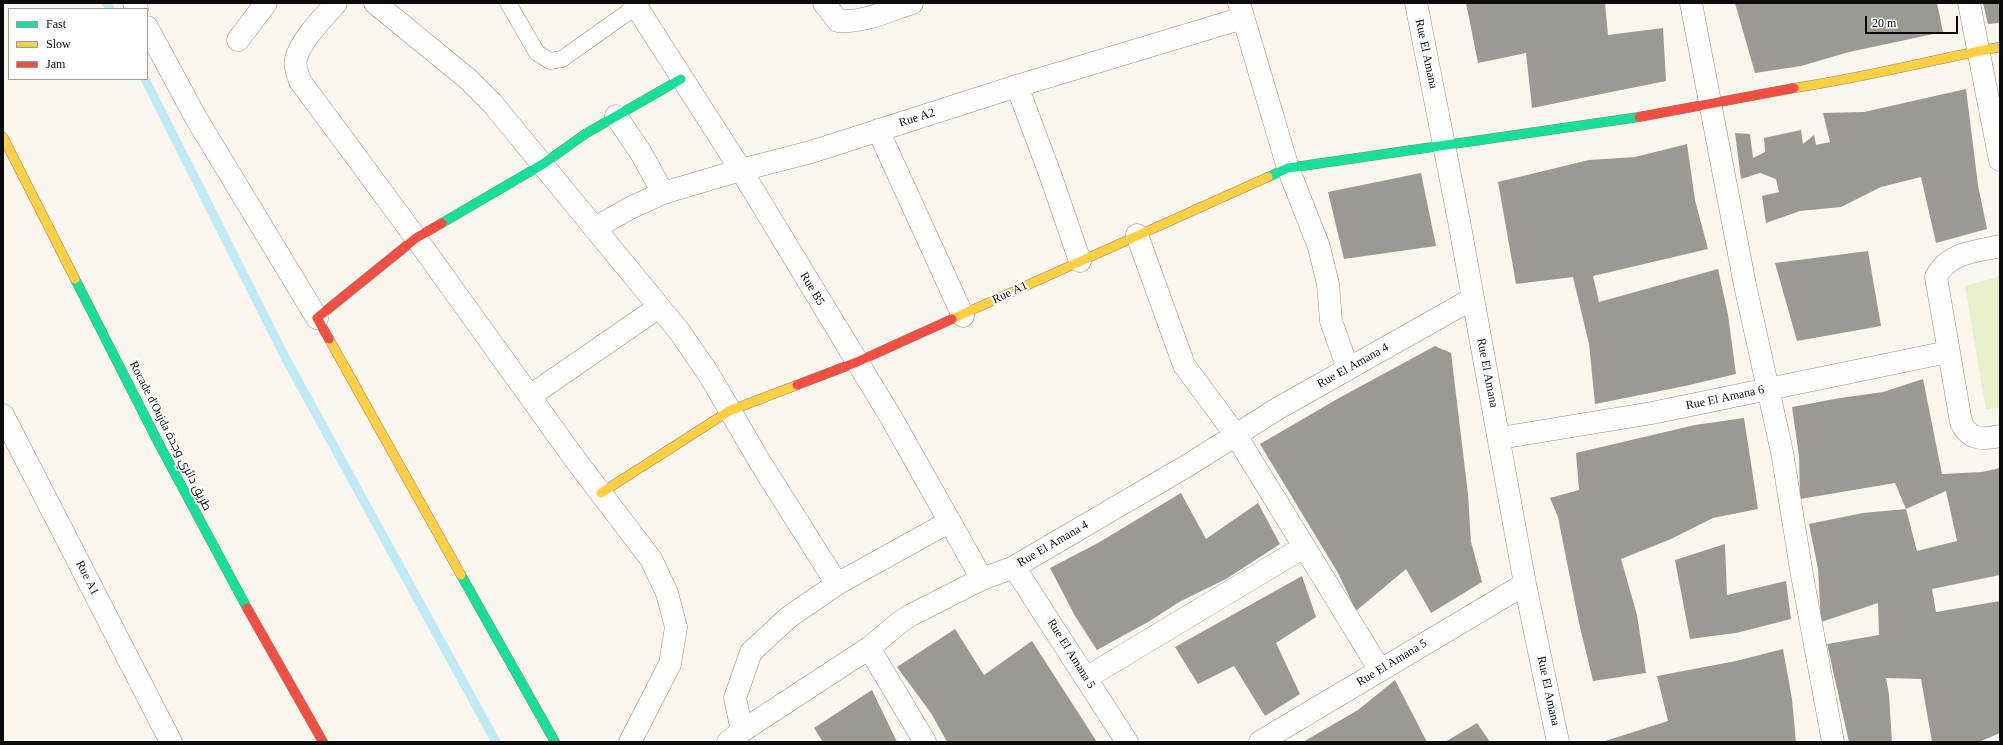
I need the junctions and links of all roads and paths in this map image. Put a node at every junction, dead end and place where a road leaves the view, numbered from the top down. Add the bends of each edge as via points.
1 (266, 3) edge
2 (336, 3) edge
3 (508, 3) edge
4 (824, 3) edge
5 (912, 3) edge
6 (1416, 3) edge
7 (1691, 3) edge
8 (1969, 3) edge
9 (637, 4) edge
10 (388, 6) edge
11 (1241, 11) edge
12 (148, 29) edge
13 (238, 40) dead end
14 (2000, 47) edge
15 (1978, 51) junction
16 (681, 79) junction
17 (1017, 86) junction
18 (1710, 104) junction
19 (616, 116) junction
20 (878, 130) junction
21 (3, 137) edge
22 (1445, 145) junction
23 (2000, 160) edge
24 (543, 164) junction
25 (1288, 168) junction
26 (741, 170) junction
27 (662, 193) junction
28 (595, 228) junction
29 (1136, 235) junction
30 (416, 238) junction
31 (2000, 246) edge
32 (1080, 261) junction
33 (1472, 299) junction
34 (659, 307) junction
35 (963, 316) junction
36 (317, 318) junction
37 (1948, 352) junction
38 (857, 362) junction
39 (1348, 369) junction
40 (1769, 389) junction
41 (530, 396) junction
42 (729, 411) junction
43 (3, 415) edge
44 (1235, 434) junction
45 (2000, 436) edge
46 (1500, 438) junction
47 (601, 493) junction
48 (949, 522) junction
49 (1304, 547) junction
50 (1014, 567) junction
51 (982, 580) junction
52 (837, 584) junction
53 (1525, 584) junction
54 (869, 648) junction
55 (1380, 670) junction
56 (1086, 678) junction
57 (735, 736) edge
58 (171, 742) edge
59 (323, 742) edge
60 (555, 742) edge
61 (630, 742) edge
62 (924, 742) edge
63 (1126, 742) edge
64 (1260, 742) edge
65 (1558, 742) edge
66 (1833, 742) edge

1 - 13 street
2 - 30 street via 300,48 296,60 300,81
3 - 9 lane via 537,53 550,61 562,59
4 - 5 street via 838,21 848,22 863,20
6 - 22 street, Rue El Amana
7 - 18 street
8 - 15 street
9 - 16 street, Rue B5
10 - 24 street via 468,79
11 - 17 street, Rue A2
11 - 25 street
12 - 36 street via 196,118
14 - 15 main road, Rue A1
15 - 18 main road, Rue A1 via 1848,80
15 - 23 street
16 - 19 main road
16 - 26 street, Rue B5
17 - 20 street, Rue A2
17 - 32 street
18 - 22 main road, Rue A1 via 1656,115
18 - 40 street via 1745,285
19 - 24 main road
19 - 27 street via 641,153
20 - 26 street, Rue A2 via 811,152
20 - 35 street
21 - 59 main road, Rocade d'Oujda طريق دائري وجدة via 195,511 289,685
22 - 25 main road, Rue A1
22 - 33 street, Rue El Amana
24 - 28 street
24 - 30 main road
25 - 29 main road, Rue A1
25 - 39 street via 1319,247 1328,284 1331,321
26 - 27 street, Rue A2
26 - 38 street, Rue B5
27 - 28 street, Rue A2
28 - 34 street
29 - 32 main road, Rue A1
29 - 44 street via 1184,366
30 - 36 main road
30 - 41 street
31 - 37 street via 1957,256 1947,261 1936,277
32 - 35 main road, Rue A1
33 - 39 street, Rue El Amana 4
33 - 46 street, Rue El Amana
34 - 41 street
34 - 42 street via 708,373
35 - 38 main road, Rue A1
36 - 60 main road
37 - 40 street, Rue El Amana 6
37 - 45 street via 1964,430 1979,438
38 - 42 main road, Rue A1
38 - 48 street, Rue B5
39 - 44 street, Rue El Amana 4
40 - 46 street, Rue El Amana 6 via 1652,413
40 - 66 street
41 - 47 street
42 - 47 main road, Rue A1
42 - 52 street
43 - 58 street, Rue A1
44 - 49 street
44 - 50 street, Rue El Amana 4 via 1190,464
46 - 53 street, Rue El Amana
47 - 61 street via 651,559 667,593 676,627 670,664
48 - 51 street, Rue B5
48 - 52 street
49 - 55 street
49 - 56 street
50 - 51 street, Rue El Amana 4
50 - 56 street, Rue El Amana 5
51 - 54 street, Rue El Amana 4 via 911,615
52 - 57 street via 789,617 751,652 735,698
53 - 55 street, Rue El Amana 5
53 - 65 street, Rue El Amana
54 - 57 street, Rue El Amana 4
54 - 62 street
55 - 64 street, Rue El Amana 5
56 - 63 street, Rue El Amana 5

